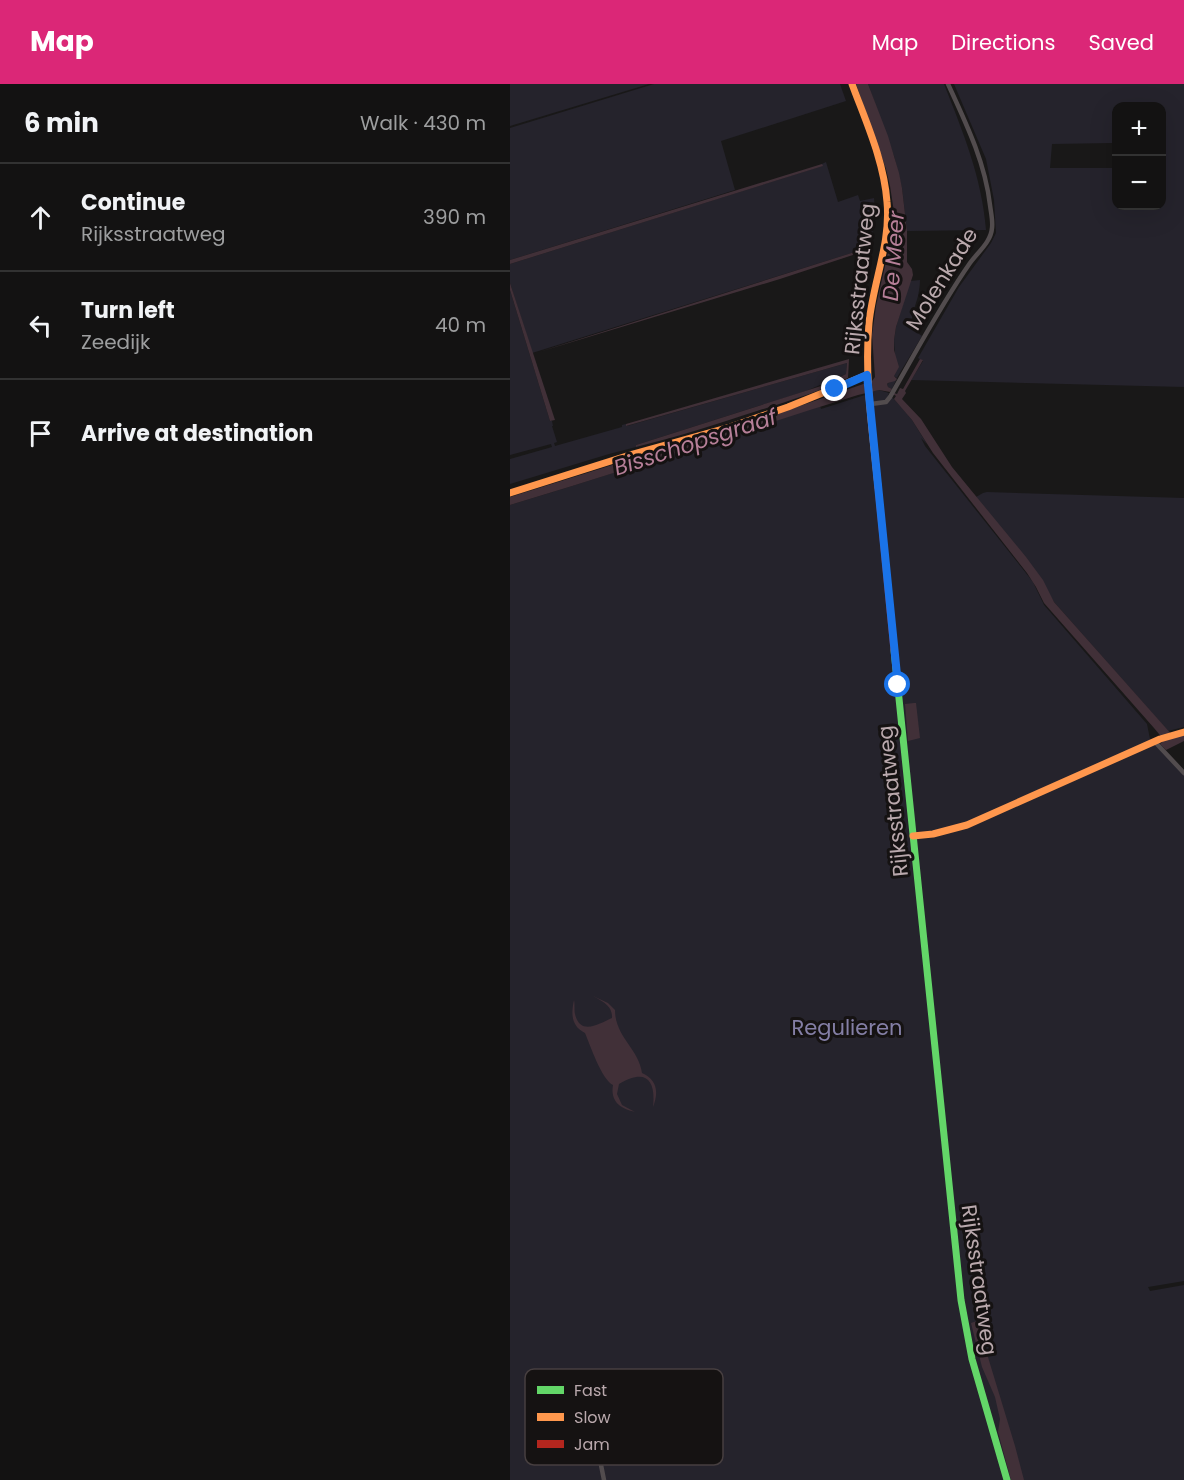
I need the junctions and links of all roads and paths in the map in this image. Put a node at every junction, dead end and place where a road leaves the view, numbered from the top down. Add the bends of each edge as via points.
1 (852, 84) edge
2 (948, 84) edge
3 (867, 378) junction
4 (871, 404) junction
5 (510, 494) edge
6 (1184, 732) edge
7 (1158, 741) junction
8 (1184, 773) edge
9 (913, 836) junction
10 (601, 1465) edge
11 (604, 1480) edge
12 (1007, 1480) edge

1 - 3 main road, Rijksstraatweg via 882,172 888,218 868,327
2 - 4 street, Molenkade via 966,121 988,187 992,230 890,397 886,402
3 - 4 main road, Rijksstraatweg
3 - 5 main road via 730,427
4 - 9 main road, Rijksstraatweg
6 - 7 main road
7 - 8 street
7 - 9 main road via 967,825
9 - 12 main road, Rijksstraatweg via 961,1300 972,1359
10 - 11 street

